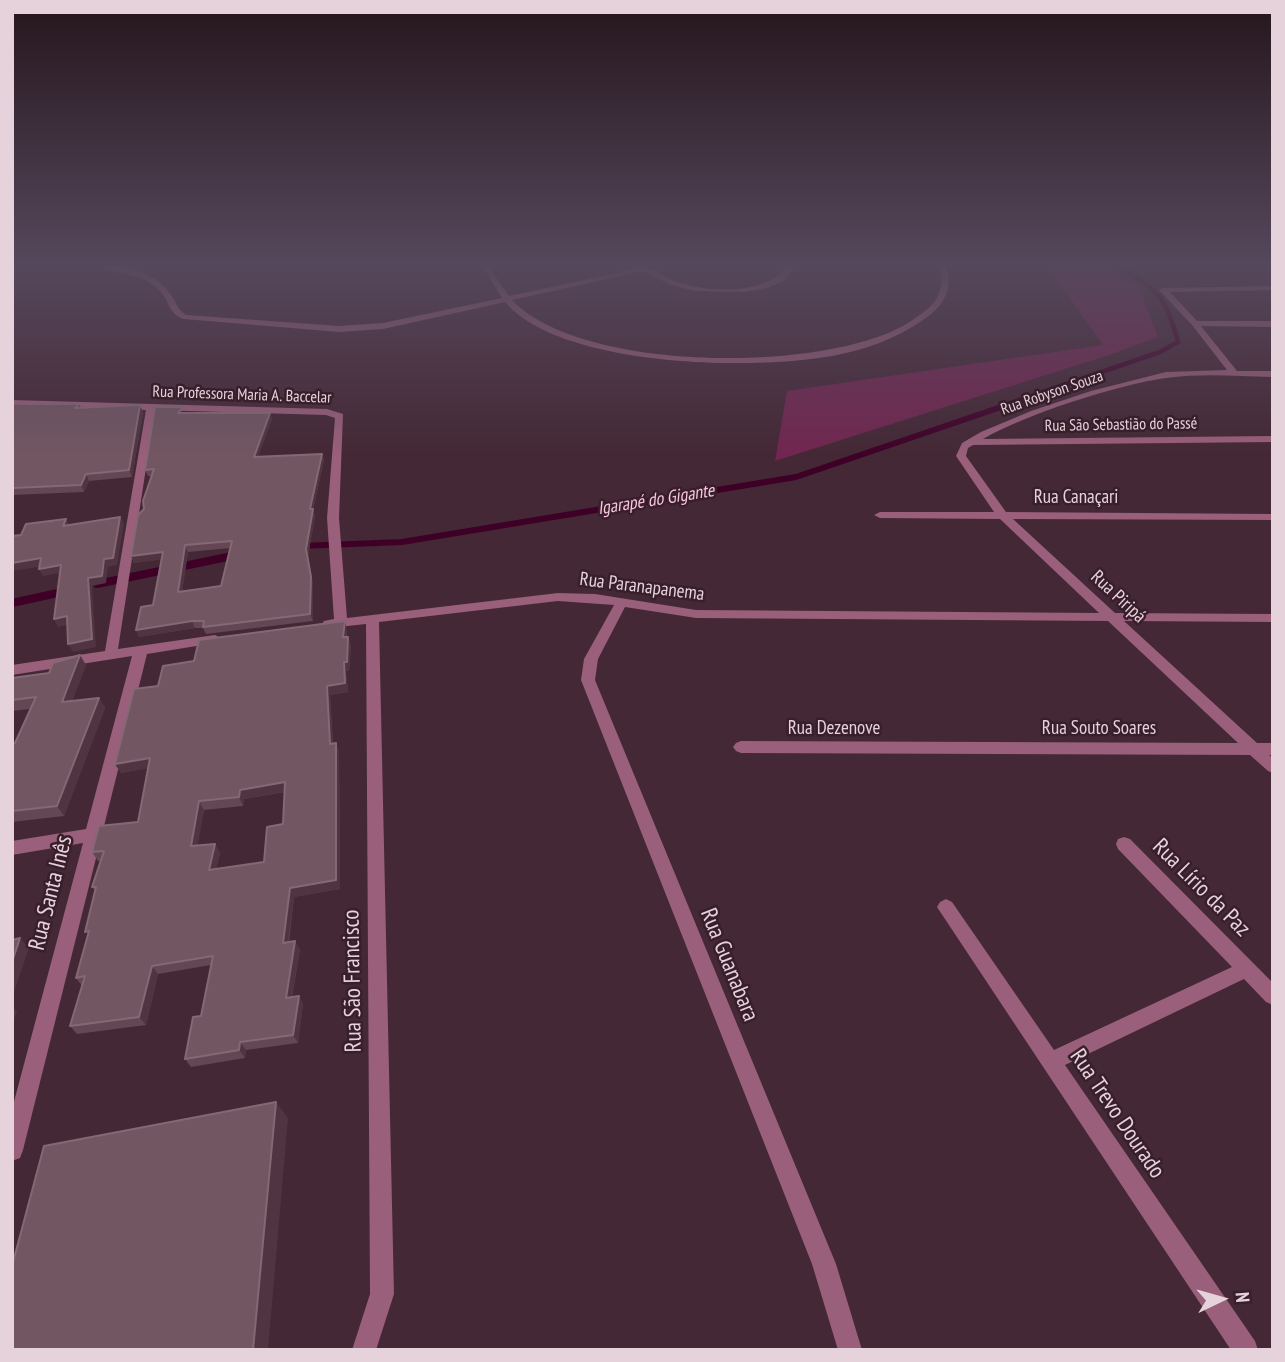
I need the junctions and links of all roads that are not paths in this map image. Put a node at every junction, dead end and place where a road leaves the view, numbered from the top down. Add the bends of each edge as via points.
1 (554, 330) edge
2 (900, 330) edge
3 (1200, 330) edge
4 (1234, 374) junction
5 (1273, 374) edge
6 (12, 403) edge
7 (151, 407) junction
8 (1273, 439) edge
9 (969, 442) junction
10 (880, 515) dead end
11 (1002, 515) junction
12 (1273, 517) edge
13 (621, 603) junction
14 (1113, 618) junction
15 (1273, 618) edge
16 (372, 620) junction
17 (341, 622) junction
18 (314, 626) edge
19 (234, 637) edge
20 (141, 649) junction
21 (111, 653) junction
22 (12, 670) edge
23 (741, 747) dead end
24 (1253, 748) junction
25 (926, 749) joint
26 (1273, 749) edge
27 (1273, 767) edge
28 (90, 835) junction
29 (1124, 844) dead end
30 (12, 848) edge
31 (946, 907) dead end
32 (1246, 969) junction
33 (1273, 996) edge
34 (1051, 1062) junction
35 (16, 1117) edge
36 (12, 1150) edge
37 (367, 1345) edge
38 (850, 1350) edge
39 (1246, 1350) edge

1 - 2 street via 612,348 685,358 789,358 858,346
3 - 4 street
4 - 5 street, Rua Robyson Souza
4 - 9 street, Rua Robyson Souza via 1143,379 1014,421
6 - 7 street, Rua Professora Maria A. Baccelar
7 - 17 street, Rua Professora Maria A. Baccelar via 336,414 340,420 333,533
7 - 21 street
8 - 9 street, Rua São Sebastião do Passé
9 - 11 street, Rua Piripá via 962,449 966,466
10 - 11 street, Rua Canaçari
11 - 12 street, Rua Canaçari
11 - 14 street, Rua Piripá
13 - 14 street, Rua Paranapanema via 696,614
13 - 16 street, Rua Paranapanema via 595,598 519,600
13 - 38 street, Rua Guanabara via 591,659 589,680 824,1264
14 - 15 street, Rua Paranapanema
14 - 24 street, Rua Piripá
16 - 17 street, Rua Paranapanema
16 - 37 street, Rua São Francisco via 382,1294
17 - 18 street, Rua Paranapanema
19 - 20 street
20 - 21 street
20 - 28 street, Rua Santa Inês
21 - 22 street
23 - 25 street, Rua Dezenove
24 - 25 street, Rua Souto Soares
24 - 26 street, Rua Souto Soares
24 - 27 street, Rua Piripá
28 - 30 street
28 - 35 street, Rua Santa Inês
29 - 32 street, Rua Lírio da Paz
31 - 34 street, Rua Trevo Dourado
32 - 33 street, Rua Lírio da Paz
32 - 34 street
34 - 39 street, Rua Trevo Dourado
35 - 36 street, Rua Santa Inês

